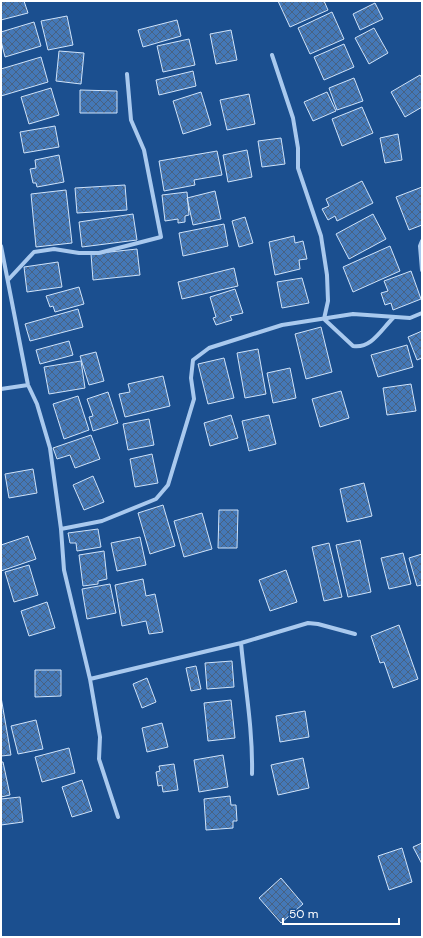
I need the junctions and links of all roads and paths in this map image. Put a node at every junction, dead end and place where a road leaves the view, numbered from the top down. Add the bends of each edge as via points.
1 (272, 55) dead end
2 (127, 74) dead end
3 (422, 241) edge
4 (1, 246) edge
5 (422, 270) edge
6 (8, 280) junction
7 (422, 314) edge
8 (393, 318) junction
9 (324, 319) junction
10 (28, 385) junction
11 (1, 389) edge
12 (61, 529) junction
13 (355, 634) dead end
14 (241, 643) junction
15 (90, 679) junction
16 (252, 774) dead end
17 (118, 817) dead end

1 - 9 street via 293,118 298,168 322,236 328,301
2 - 6 street via 131,120 144,150 161,238 99,253 54,249 34,252
3 - 5 street
4 - 6 street
6 - 10 street
7 - 8 street via 410,318
8 - 9 street via 353,314
8 - 9 street via 370,343 358,347 353,346
9 - 12 street via 282,325 209,348 193,360 191,378 194,399 168,485 156,499 102,521
10 - 11 street
10 - 12 street via 37,404 50,448
12 - 15 street via 64,570
13 - 14 street via 308,623
14 - 15 street
14 - 16 street via 253,744
15 - 17 street via 100,737 99,759

